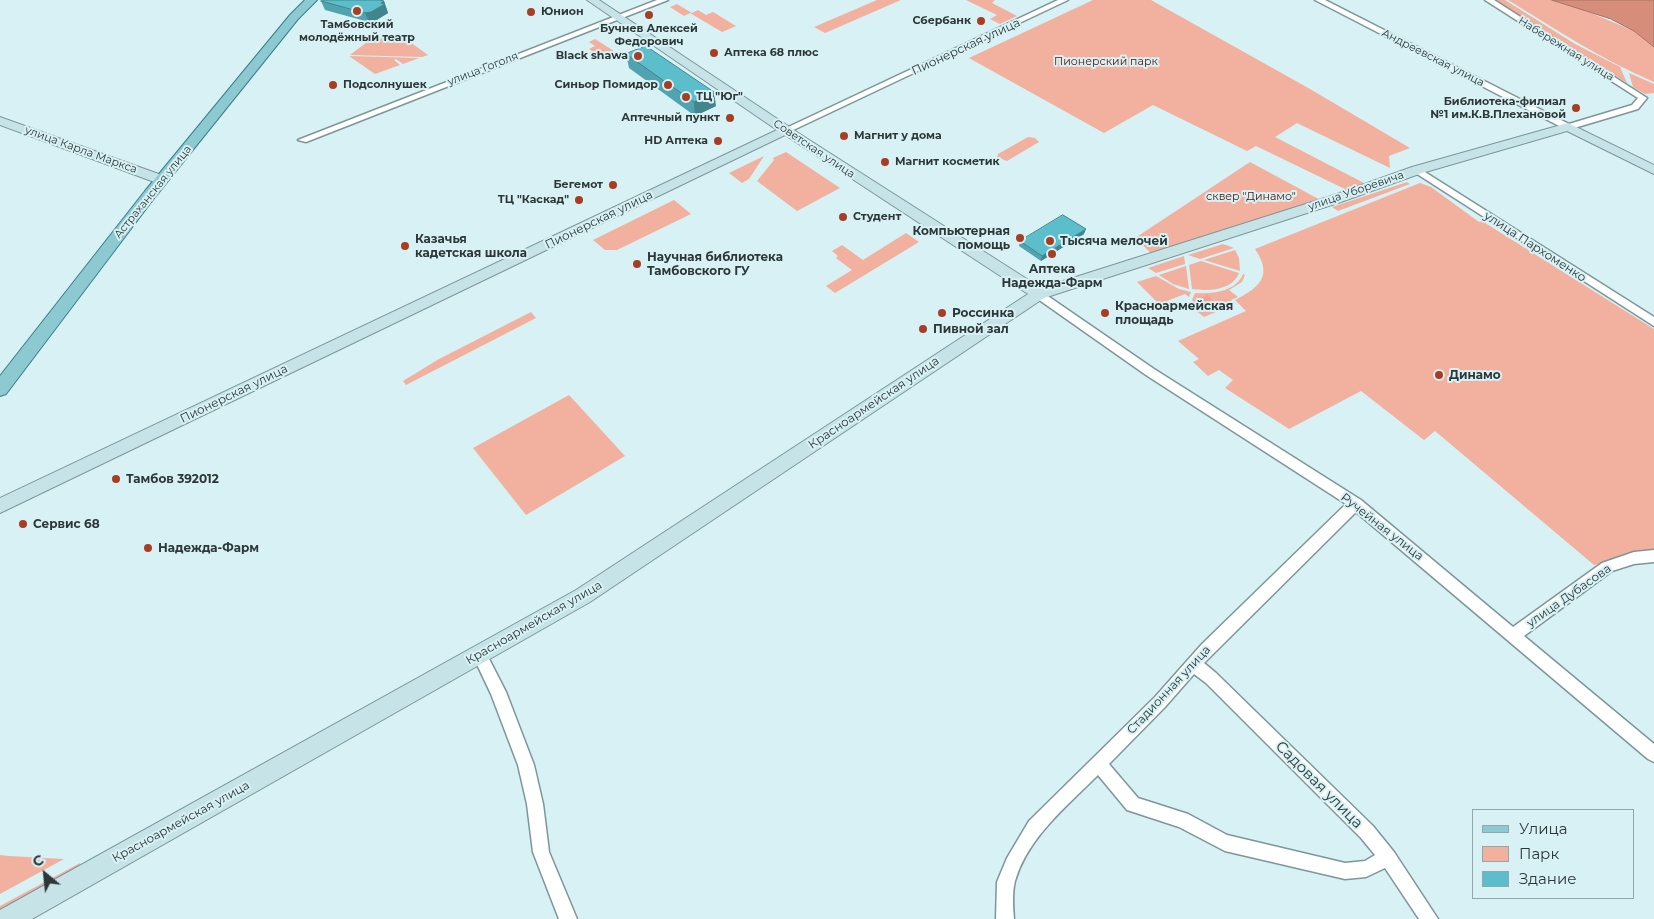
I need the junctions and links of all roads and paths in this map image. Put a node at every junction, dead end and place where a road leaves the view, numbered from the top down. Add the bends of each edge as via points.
1 (311, 0) edge
2 (592, 0) edge
3 (664, 0) edge
4 (1064, 0) edge
5 (1319, 0) edge
6 (1489, 0) edge
7 (618, 17) junction
8 (1642, 98) joint
9 (0, 120) edge
10 (1568, 127) junction
11 (786, 130) junction
12 (303, 140) dead end
13 (1417, 170) junction
14 (1654, 170) edge
15 (162, 180) junction
16 (1039, 294) junction
17 (1654, 322) edge
18 (0, 389) edge
19 (1356, 504) junction
20 (0, 506) edge
21 (1654, 556) edge
22 (1514, 635) junction
23 (480, 656) junction
24 (1193, 664) junction
25 (1654, 754) edge
26 (1098, 763) junction
27 (1388, 858) junction
28 (15, 917) edge
29 (568, 919) edge
30 (1006, 919) edge
31 (1429, 919) edge

1 - 15 main road, Астраханская улица
2 - 7 street, Советская улица
3 - 7 street, улица Гоголя
4 - 11 street, Пионерская улица
5 - 10 street, Андреевская улица
6 - 8 street, Набережная улица
7 - 11 street, Советская улица
7 - 12 street, улица Гоголя
8 - 10 street, улица Уборевича via 1635,107
9 - 15 street, улица Карла Маркса
10 - 13 street, улица Уборевича
10 - 14 street, Андреевская улица
11 - 16 street, Советская улица
11 - 20 street, Пионерская улица
13 - 16 street, улица Уборевича
13 - 17 street, улица Пархоменко
15 - 18 main road, Астраханская улица
16 - 19 street, Ручейная улица via 1150,372
16 - 23 street, Красноармейская улица via 583,596
19 - 22 street, Ручейная улица
19 - 24 street, Стадионная улица
21 - 22 street, улица Дубасова via 1634,558 1607,567
22 - 25 street, Ручейная улица
23 - 28 street, Красноармейская улица
23 - 29 street via 498,692 526,766 541,852
24 - 26 street, Стадионная улица
24 - 27 street, Садовая улица via 1345,810
26 - 27 street via 1133,804 1182,820 1225,843 1344,871 1366,869
26 - 30 street, Стадионная улица via 1035,827 1013,864 1004,893
27 - 31 street, Садовая улица

